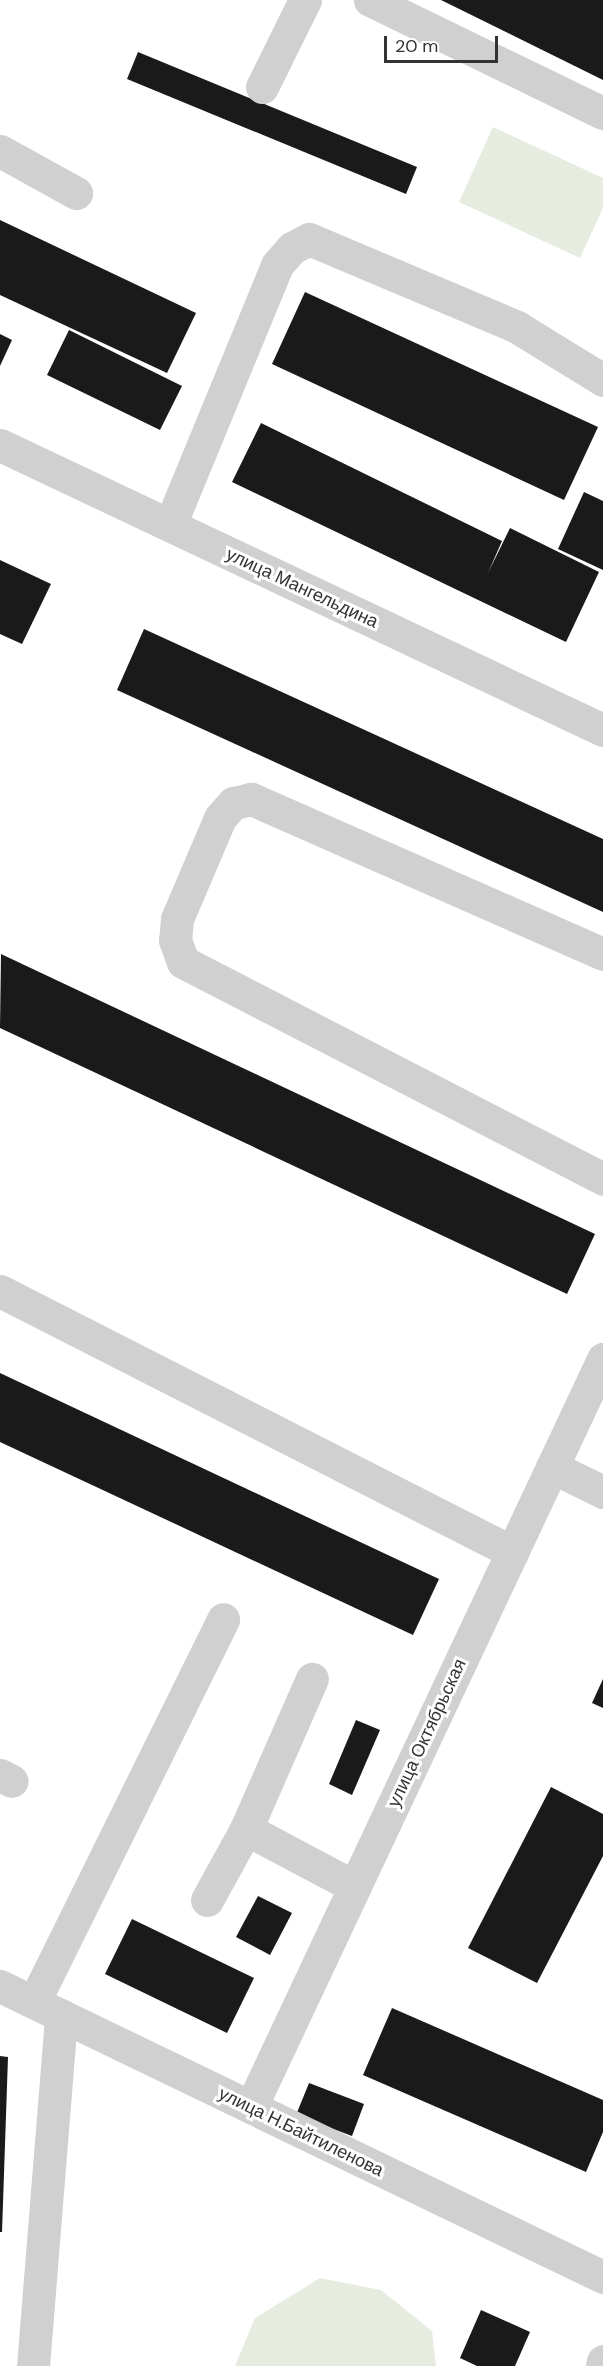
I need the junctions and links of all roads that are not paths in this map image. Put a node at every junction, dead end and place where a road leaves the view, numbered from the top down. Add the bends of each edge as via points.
1 (305, 0) edge
2 (370, 0) edge
3 (262, 87) dead end
4 (603, 113) edge
5 (0, 152) edge
6 (76, 193) dead end
7 (603, 380) edge
8 (0, 445) edge
9 (170, 525) junction
10 (603, 730) edge
11 (603, 954) edge
12 (603, 1179) edge
13 (0, 1291) edge
14 (603, 1359) edge
15 (552, 1467) junction
16 (603, 1492) edge
17 (512, 1552) junction
18 (224, 1620) dead end
19 (312, 1679) dead end
20 (246, 1829) junction
21 (355, 1887) junction
22 (207, 1900) dead end
23 (0, 1986) edge
24 (47, 2009) junction
25 (251, 2107) junction
26 (603, 2277) edge
27 (603, 2361) edge
28 (33, 2366) edge
29 (602, 2366) edge

1 - 3 street
2 - 4 street
5 - 6 street
7 - 9 street via 517,327 309,239 292,248 277,265
8 - 9 street, улица Мангельдина
9 - 10 street, улица Мангельдина
11 - 12 street via 252,799 233,803 220,818 177,919 175,940 183,962
13 - 17 street
14 - 15 street, улица Октябрьская
15 - 16 street
15 - 17 street, улица Октябрьская
17 - 21 street, улица Октябрьская
18 - 24 street
19 - 20 street
20 - 21 street
20 - 22 street
21 - 25 street, улица Октябрьская
23 - 24 street, улица Н.Байтиленова
24 - 25 street, улица Н.Байтиленова
24 - 28 street
25 - 26 street, улица Н.Байтиленова
27 - 29 street

